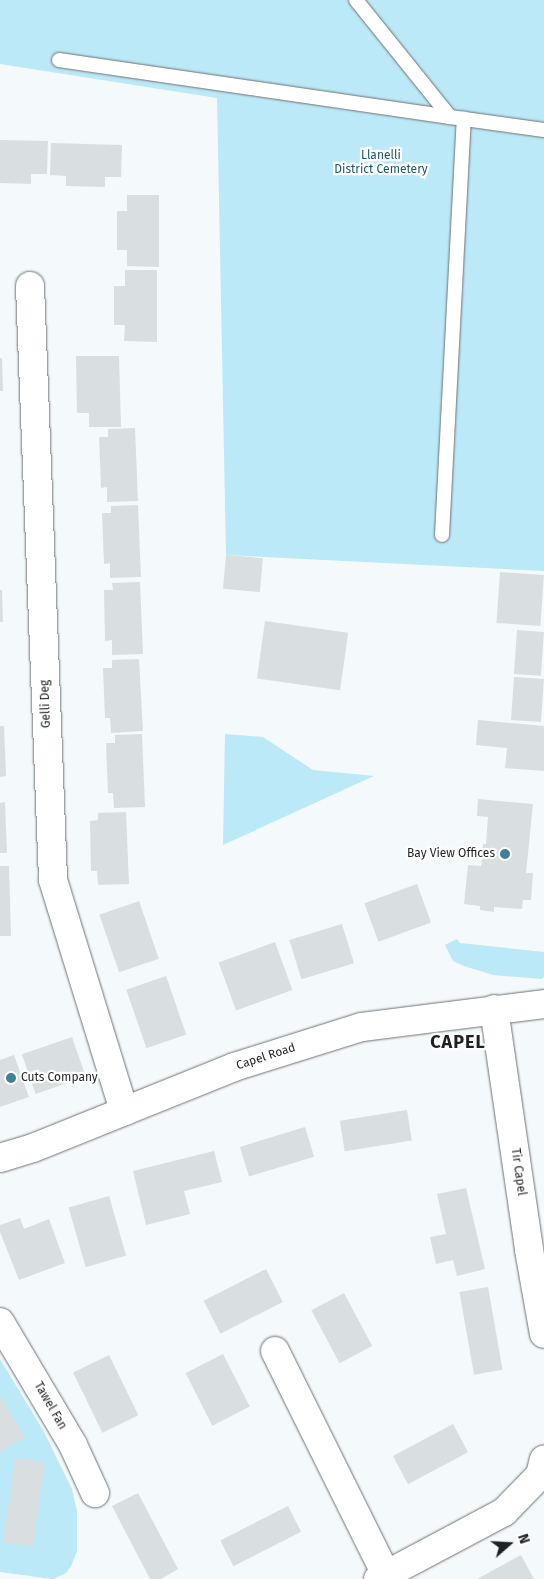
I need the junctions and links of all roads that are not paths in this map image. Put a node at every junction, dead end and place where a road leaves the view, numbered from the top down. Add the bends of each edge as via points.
1 (356, 0) edge
2 (59, 60) dead end
3 (450, 117) junction
4 (464, 119) junction
5 (544, 130) edge
6 (30, 286) dead end
7 (442, 535) dead end
8 (544, 1004) edge
9 (494, 1009) junction
10 (124, 1111) junction
11 (0, 1158) edge
12 (0, 1322) edge
13 (544, 1334) edge
14 (275, 1351) dead end
15 (544, 1459) edge
16 (95, 1493) dead end
17 (382, 1577) edge

1 - 3 lane
2 - 3 lane
3 - 4 lane
4 - 5 lane
4 - 7 lane
6 - 10 street, Gelli Deg via 53,880
8 - 9 street, Capel Road
9 - 10 street, Capel Road via 362,1027 234,1068
9 - 13 street, Tir Capel
10 - 11 street, Capel Road
12 - 16 street, Tawel Fan via 73,1445
14 - 17 street
15 - 17 street via 540,1475 504,1512

